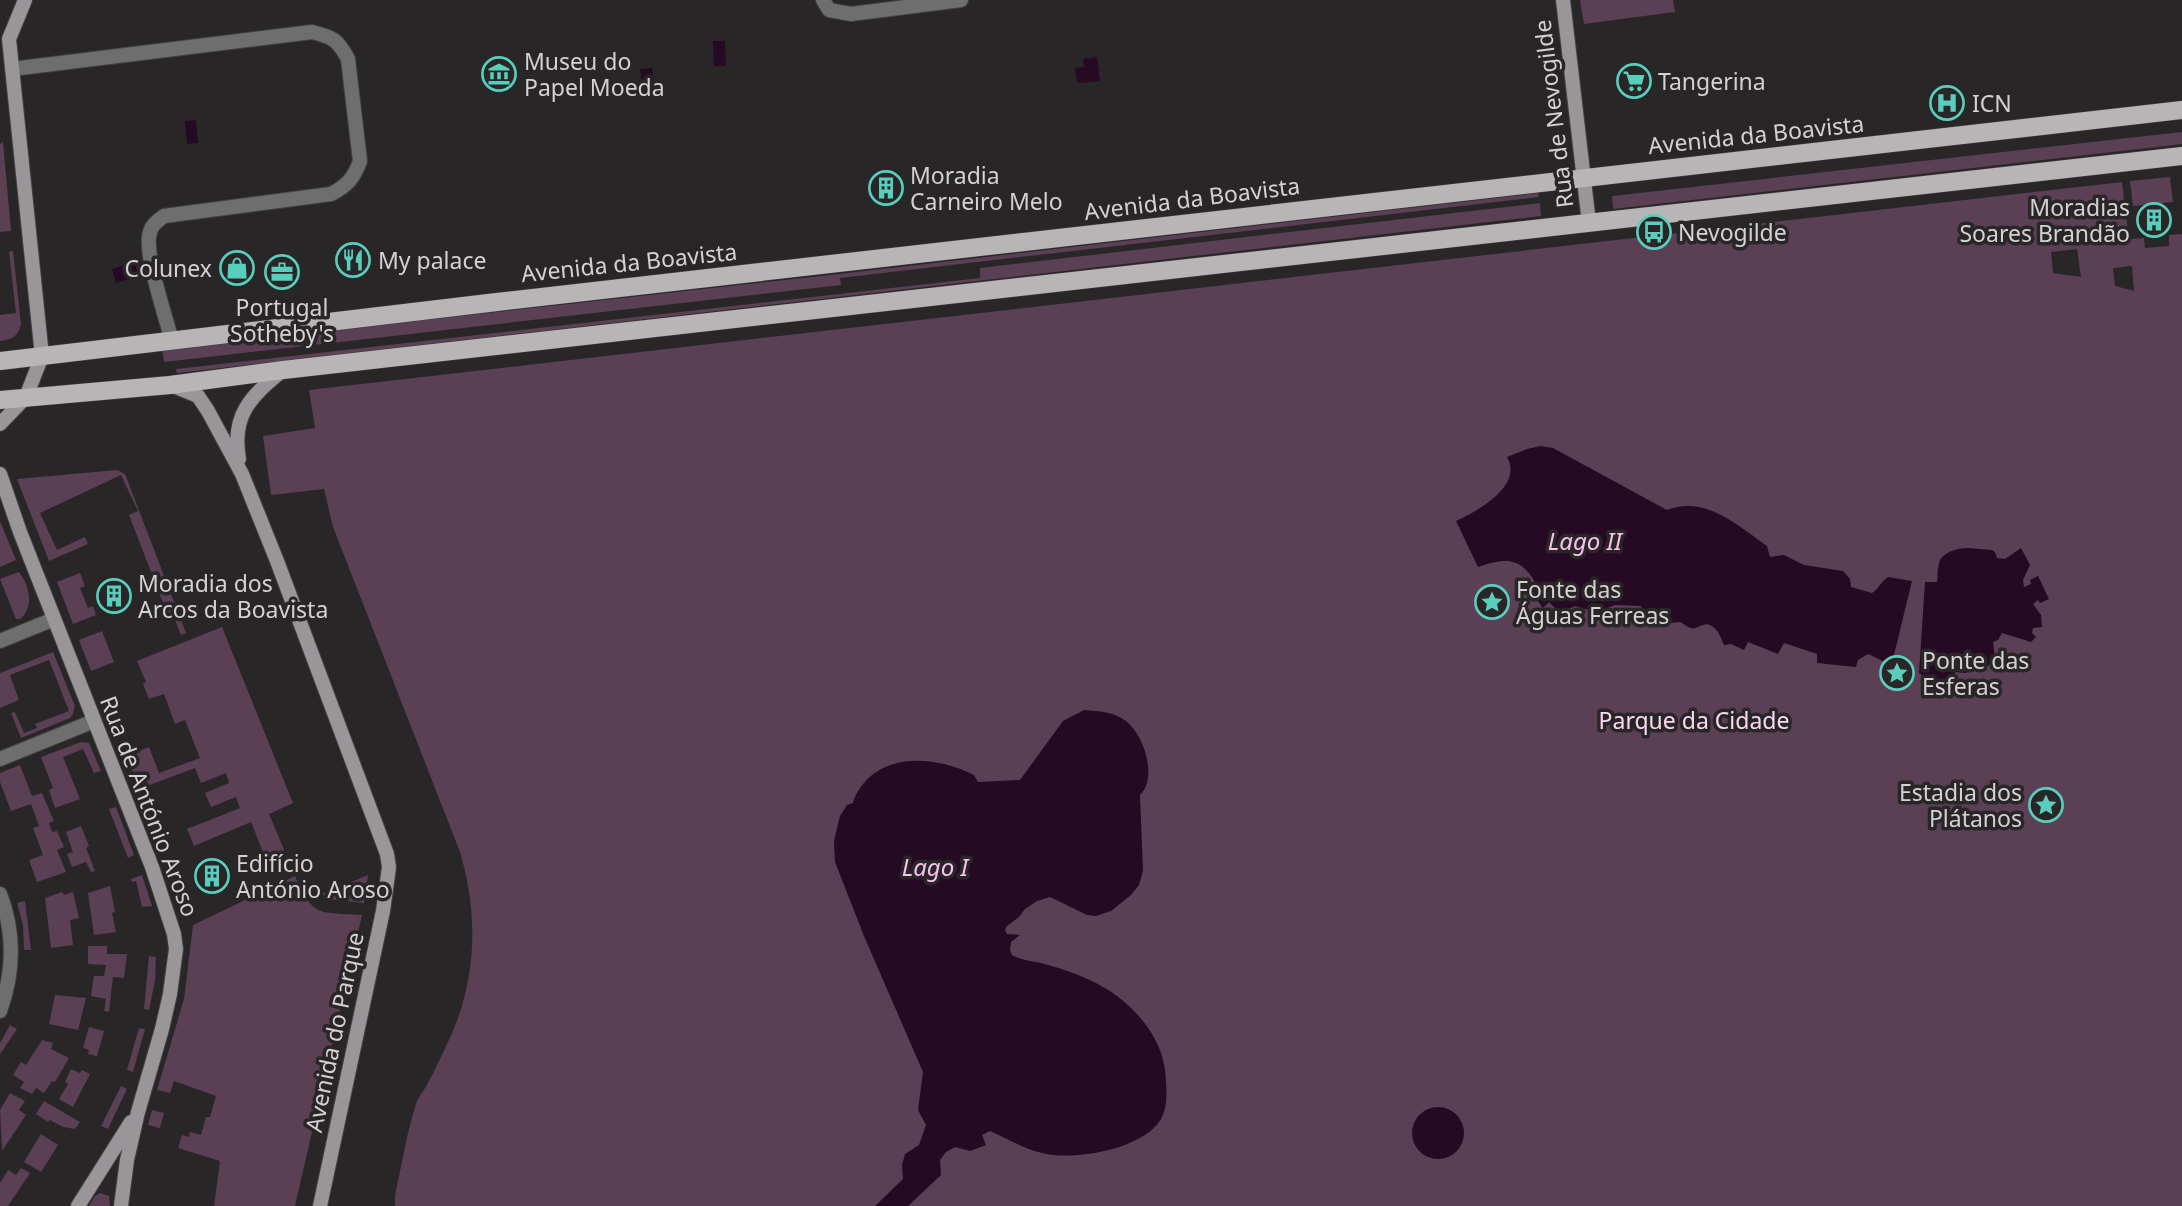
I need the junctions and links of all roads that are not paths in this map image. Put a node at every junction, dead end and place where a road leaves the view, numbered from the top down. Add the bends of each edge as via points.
1 (25, 0) edge
2 (823, 0) edge
3 (961, 0) edge
4 (1563, 0) edge
5 (870, 5) edge
6 (4, 40) edge
7 (12, 69) junction
8 (2182, 110) edge
9 (2182, 156) edge
10 (1584, 177) junction
11 (1589, 223) junction
12 (172, 341) junction
13 (42, 356) junction
14 (0, 361) edge
15 (283, 370) junction
16 (170, 385) junction
17 (26, 397) junction
18 (0, 400) edge
19 (0, 424) edge
20 (0, 474) edge
21 (242, 474) junction
22 (54, 619) junction
23 (0, 641) edge
24 (94, 721) junction
25 (0, 759) edge
26 (0, 894) edge
27 (0, 1011) edge
28 (138, 1112) junction
29 (78, 1206) edge
30 (121, 1206) edge
31 (320, 1206) edge

1 - 6 street
2 - 5 street via 829,10 841,13
3 - 5 street
4 - 10 street, Rua de Nevogilde
6 - 7 street
7 - 12 street via 313,32 340,44 348,59 360,161 355,176 331,194 164,216 153,224 150,256
7 - 13 street
8 - 10 main road, Avenida da Boavista
9 - 11 main road
10 - 11 street, Rua de Nevogilde
10 - 12 main road, Avenida da Boavista
11 - 15 main road
12 - 13 main road, Avenida da Boavista
13 - 14 main road, Avenida da Boavista
13 - 17 street
15 - 16 main road
15 - 21 street, Avenida do Parque via 259,389 240,417 235,440
16 - 17 main road
16 - 21 street, Avenida do Parque via 198,397
17 - 18 main road
17 - 19 street
20 - 22 street, Rua de António Aroso
21 - 31 street, Avenida do Parque via 389,867
22 - 23 street
22 - 24 street, Rua de António Aroso
24 - 25 street
24 - 28 street, Rua de António Aroso via 152,867 176,949 165,1017
26 - 27 street via 10,930 12,962
28 - 29 street
28 - 30 street, Rua de António Aroso

